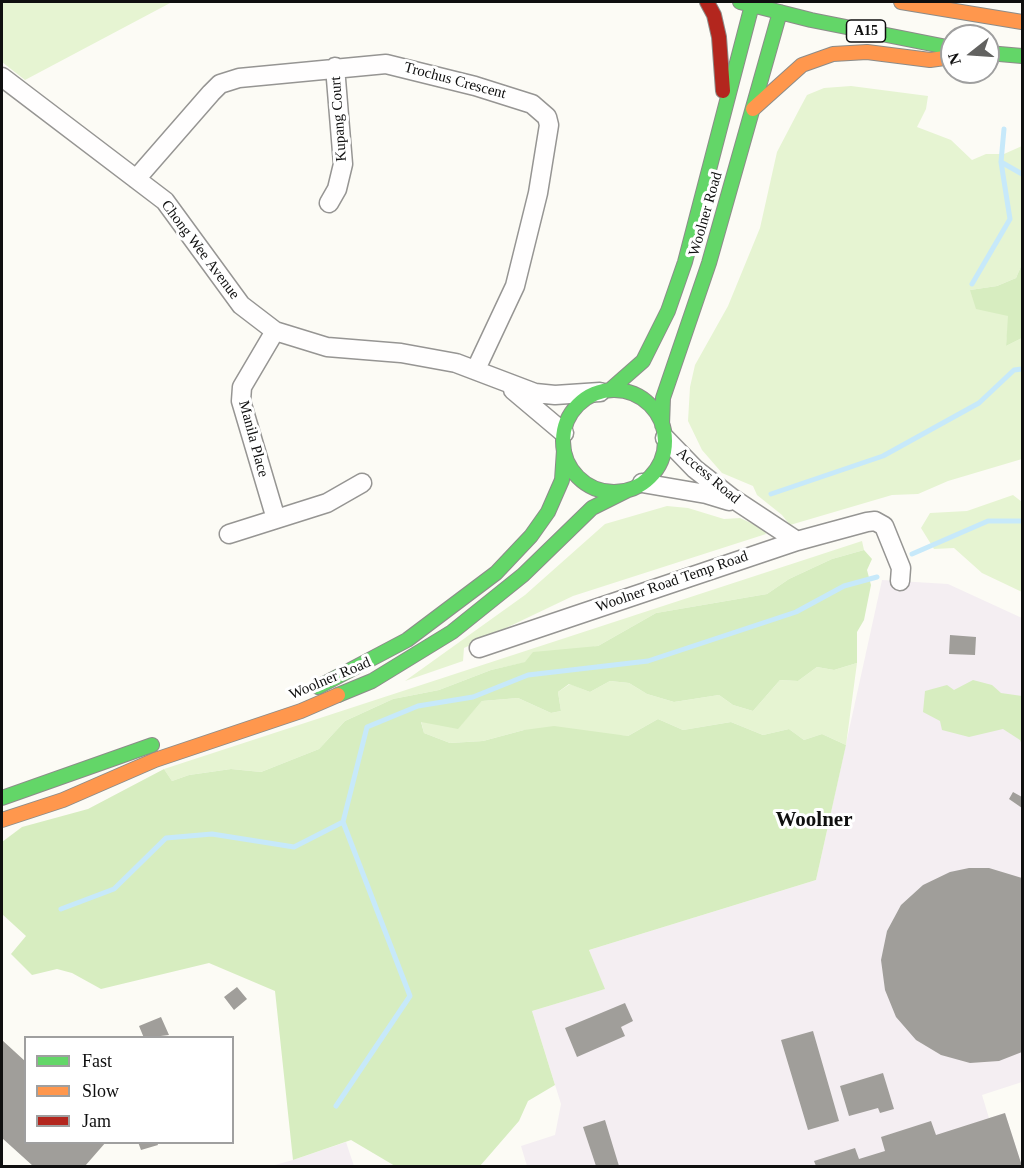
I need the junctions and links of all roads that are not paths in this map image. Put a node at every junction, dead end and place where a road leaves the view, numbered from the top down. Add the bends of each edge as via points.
1 (707, 2) edge
2 (901, 2) edge
3 (748, 3) edge
4 (781, 7) edge
5 (1023, 22) edge
6 (940, 45) edge
7 (1000, 54) edge
8 (1023, 56) edge
9 (940, 59) edge
10 (335, 67) junction
11 (2, 77) edge
12 (751, 111) junction
13 (724, 117) junction
14 (136, 179) junction
15 (329, 203) dead end
16 (275, 331) junction
17 (476, 369) junction
18 (494, 378) junction
19 (605, 391) junction
20 (663, 431) junction
21 (564, 442) junction
22 (362, 483) dead end
23 (635, 486) junction
24 (752, 512) junction
25 (276, 519) junction
26 (229, 534) dead end
27 (797, 541) junction
28 (900, 581) dead end
29 (479, 648) dead end
30 (306, 692) dead end
31 (168, 739) dead end
32 (2, 798) edge
33 (2, 820) edge

1 - 13 main road via 722,50
2 - 5 main road
3 - 4 main road, A15
3 - 13 main road, Woolner Road
4 - 6 main road, A15
4 - 12 main road, Woolner Road
7 - 8 main road
9 - 12 main road via 867,52 825,56 788,75
10 - 14 street, Trochus Crescent via 239,78 220,84
10 - 15 street, Kupang Court via 343,164
10 - 17 street, Trochus Crescent via 404,66 532,104 548,117 549,138 515,286
11 - 14 street, Chong Wee Avenue
12 - 20 main road, Woolner Road via 709,263 663,398
13 - 19 main road, Woolner Road via 685,262 660,331 643,361
14 - 16 street, Chong Wee Avenue via 168,205 242,305
16 - 17 street, Chong Wee Avenue via 327,347 431,357
16 - 25 street, Manila Place via 246,379 241,401
17 - 18 street, Chong Wee Avenue
18 - 19 street, Chong Wee Avenue via 544,395
18 - 21 street, Chong Wee Avenue via 514,391
19 - 20 main road via 628,392 643,399 654,410
19 - 21 main road via 588,397 573,410
20 - 23 main road via 660,461 653,474
20 - 24 street, Access Road via 705,477
21 - 23 main road via 573,471 589,485 614,492
21 - 30 main road, Woolner Road via 562,480 548,512 496,573 407,640
22 - 25 street via 327,503
23 - 24 street, Access Road via 706,494
23 - 33 main road, Woolner Road via 592,508 523,575 452,632 372,681 301,711 155,760 63,800
24 - 27 street, Access Road
25 - 26 street
27 - 28 street, Woolner Road Temp Road via 875,520 884,526 901,568
27 - 29 street, Woolner Road Temp Road
31 - 32 main road

